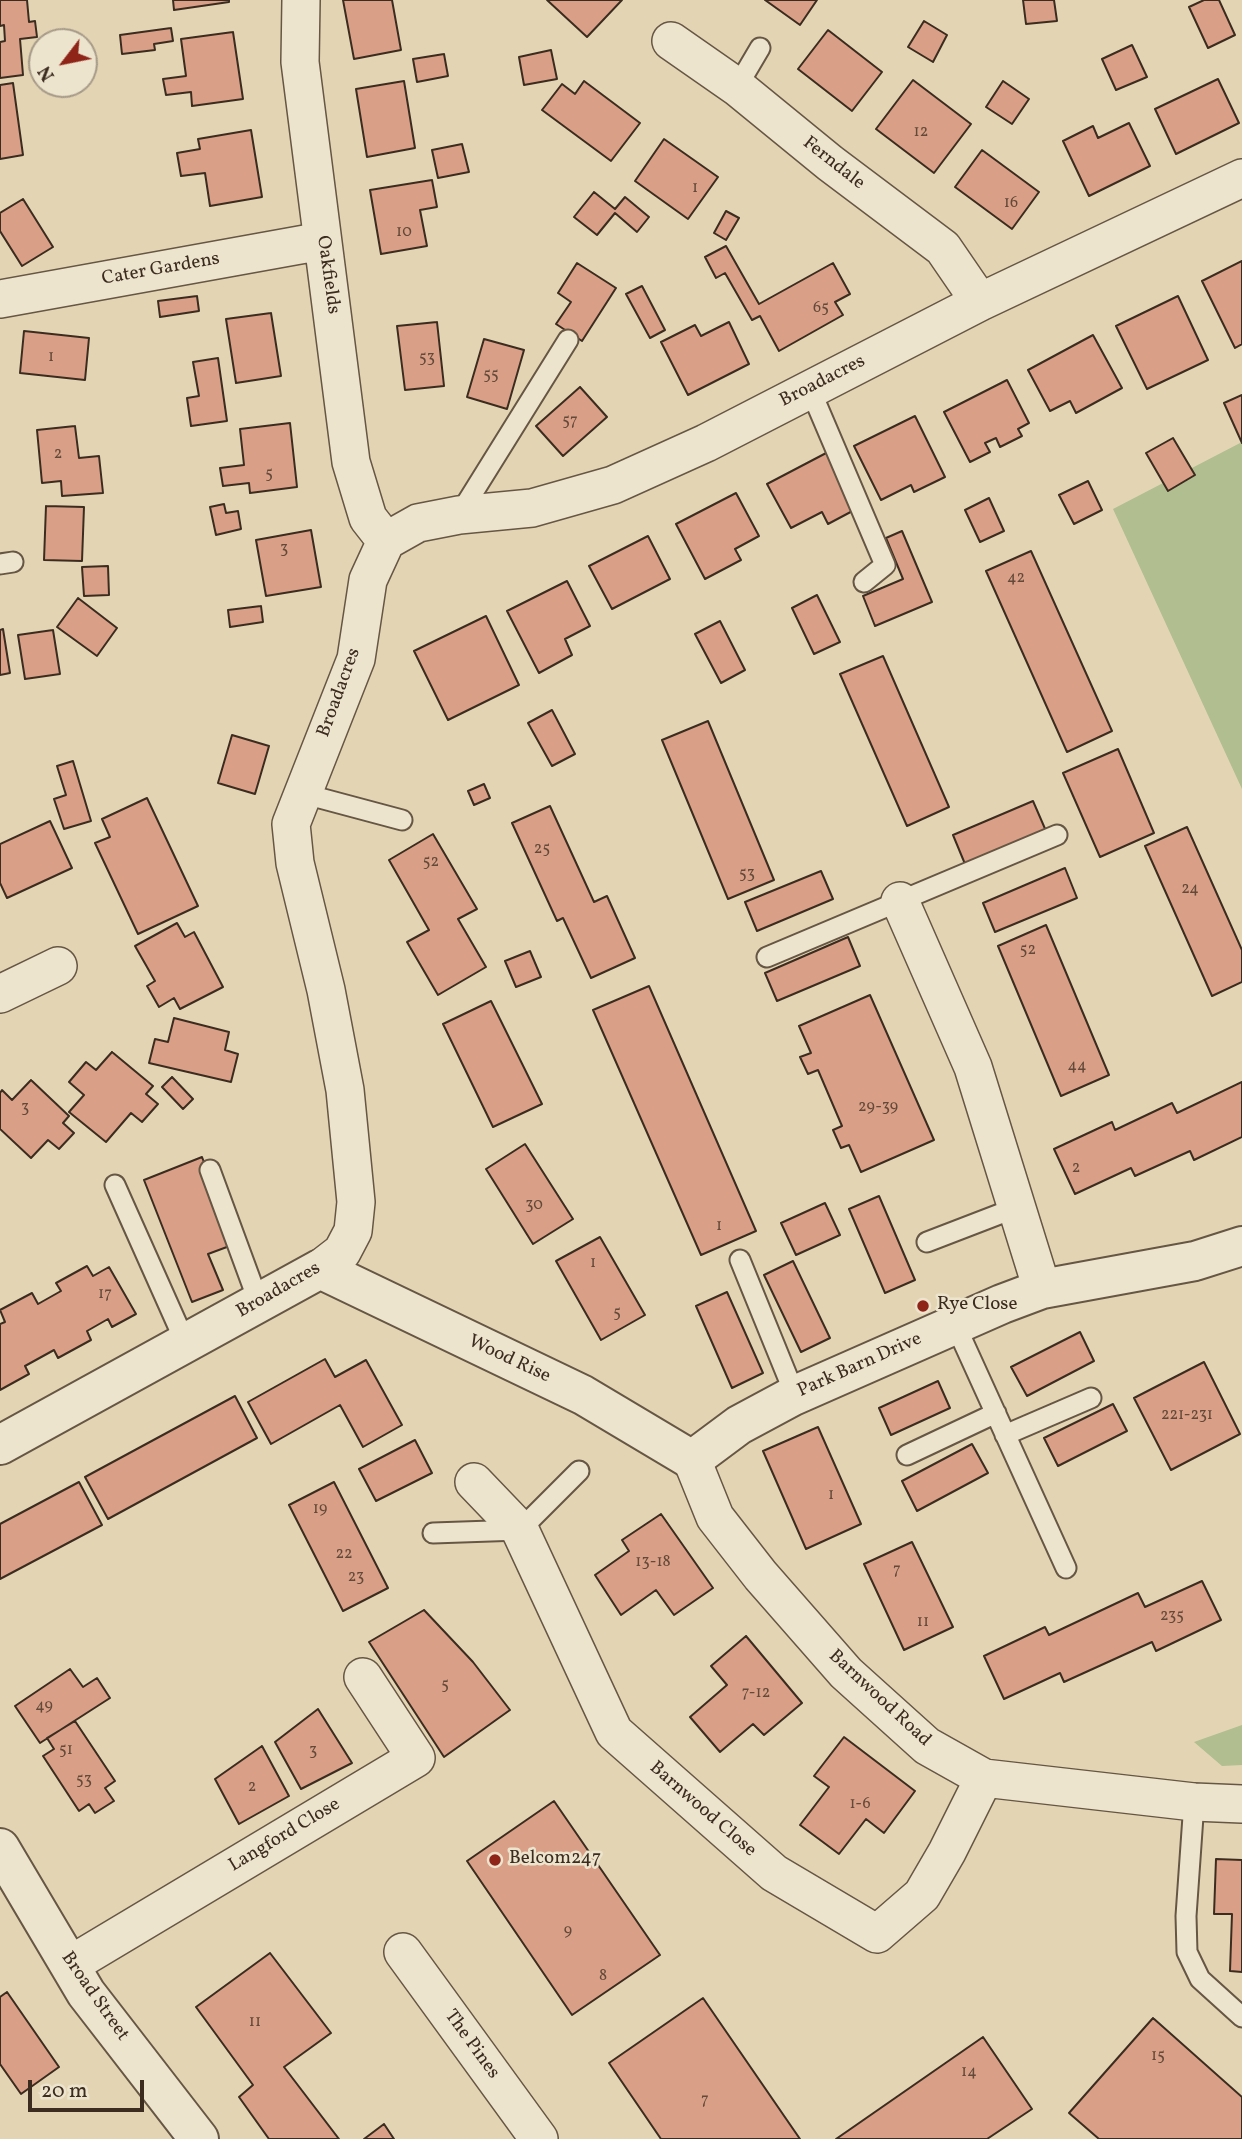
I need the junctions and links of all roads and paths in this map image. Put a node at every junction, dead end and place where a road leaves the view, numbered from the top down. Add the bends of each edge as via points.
1 (300, 0) edge
2 (671, 41) dead end
3 (760, 48) dead end
4 (737, 87) junction
5 (1242, 178) edge
6 (322, 241) junction
7 (0, 299) edge
8 (980, 302) junction
9 (568, 340) dead end
10 (810, 389) junction
11 (459, 514) junction
12 (386, 541) junction
13 (864, 582) dead end
14 (301, 793) junction
15 (402, 821) dead end
16 (1057, 835) dead end
17 (900, 901) junction
18 (767, 957) dead end
19 (58, 966) dead end
20 (0, 994) edge
21 (211, 1170) dead end
22 (115, 1185) dead end
23 (1018, 1207) junction
24 (927, 1242) dead end
25 (1242, 1246) edge
26 (740, 1260) dead end
27 (320, 1269) junction
28 (1042, 1289) junction
29 (259, 1303) junction
30 (955, 1324) junction
31 (186, 1344) junction
32 (795, 1395) junction
33 (1091, 1398) dead end
34 (996, 1413) junction
35 (1005, 1434) junction
36 (0, 1445) edge
37 (907, 1455) dead end
38 (692, 1460) junction
39 (579, 1471) dead end
40 (474, 1482) dead end
41 (520, 1530) junction
42 (433, 1533) dead end
43 (1066, 1568) dead end
44 (363, 1677) dead end
45 (984, 1778) junction
46 (1194, 1802) junction
47 (1242, 1804) edge
48 (0, 1848) edge
49 (403, 1952) dead end
50 (70, 1965) junction
51 (1242, 2017) edge
52 (199, 2139) edge
53 (539, 2139) edge

1 - 6 street, Oakfields via 300,62
2 - 4 street, Ferndale
3 - 4 lane
4 - 8 street, Ferndale via 943,248
5 - 8 street, Broadacres
6 - 7 street, Cater Gardens
6 - 12 street, Oakfields via 351,462 368,518
8 - 10 street, Broadacres
9 - 11 lane
10 - 11 street, Broadacres via 613,485 532,508
10 - 13 lane via 885,565
11 - 12 street, Broadacres via 418,523
12 - 14 street, Broadacres via 368,580 356,659
14 - 15 lane
14 - 27 street, Broadacres via 291,824 295,863 345,1090 356,1202 353,1231 342,1251
16 - 17 lane
17 - 18 lane
17 - 23 street via 973,1067
19 - 20 street
21 - 29 lane
22 - 31 lane
23 - 24 lane
23 - 28 street
25 - 28 street, Park Barn Drive via 1195,1261
26 - 32 lane
27 - 29 street, Broadacres
27 - 38 street, Wood Rise via 583,1395
28 - 30 street, Park Barn Drive
29 - 31 street, Broadacres
30 - 32 street, Park Barn Drive
30 - 34 lane
31 - 36 street, Broadacres
32 - 38 street, Park Barn Drive via 739,1425
33 - 35 lane
34 - 35 lane
34 - 37 lane
35 - 43 lane
38 - 45 street, Barnwood Road via 715,1517 846,1673 927,1746
39 - 41 lane
40 - 41 street, Barnwood Close
41 - 42 lane
41 - 45 street, Barnwood Close via 614,1732 774,1873 877,1934 922,1895
44 - 50 street, Langford Close via 416,1758
45 - 46 street, Barnwood Road
46 - 47 street, Barnwood Road
46 - 51 lane via 1187,1952 1200,1979
48 - 50 street, Broad Street
49 - 53 street, The Pines
50 - 52 street, Broad Street via 86,1993

